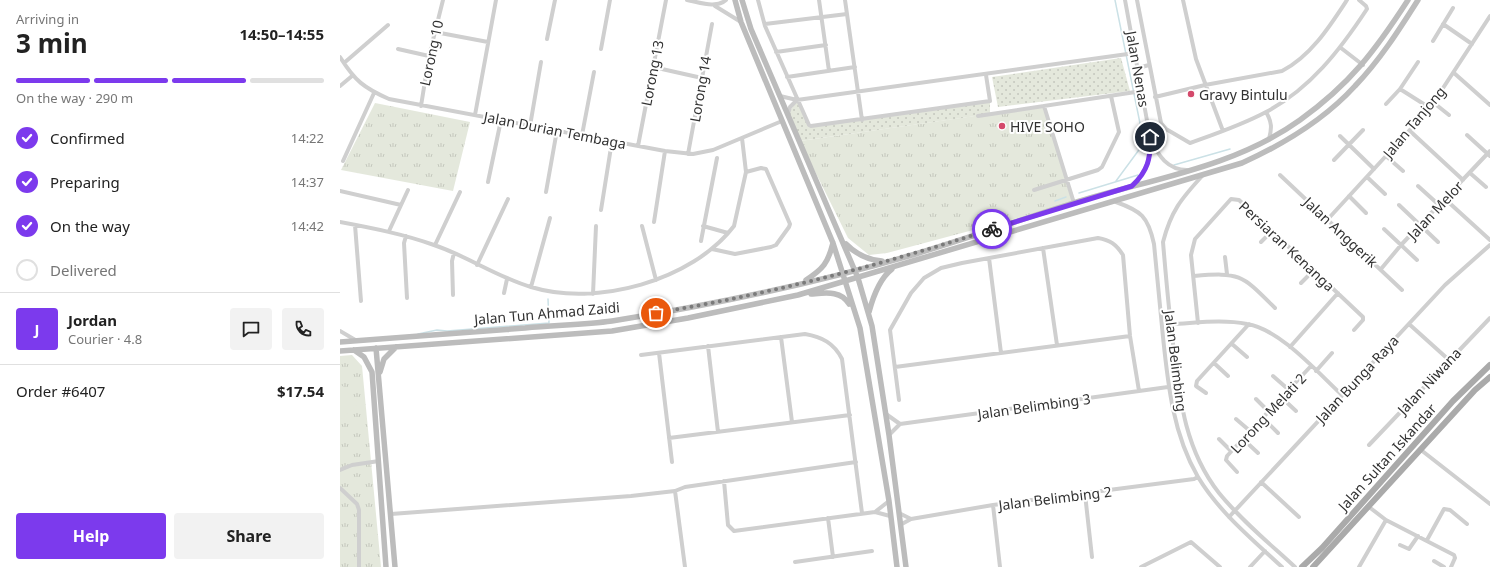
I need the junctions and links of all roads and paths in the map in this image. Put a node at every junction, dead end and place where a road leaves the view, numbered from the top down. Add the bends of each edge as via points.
1 (443, 0) edge
2 (496, 0) edge
3 (554, 0) edge
4 (610, 0) edge
5 (666, 0) edge
6 (687, 0) edge
7 (726, 0) edge
8 (735, 0) edge
9 (742, 0) edge
10 (758, 0) edge
11 (820, 0) edge
12 (845, 0) edge
13 (1125, 0) edge
14 (1136, 0) edge
15 (1183, 0) edge
16 (1347, 0) edge
17 (1359, 0) edge
18 (1408, 0) edge
19 (1418, 0) edge
20 (712, 5) junction
21 (1454, 8) dead end
22 (847, 14) junction
23 (1490, 16) edge
24 (822, 17) junction
25 (741, 22) junction
26 (712, 24) dead end
27 (765, 24) junction
28 (1443, 24) junction
29 (388, 25) dead end
30 (435, 32) junction
31 (547, 38) dead end
32 (1433, 41) dead end
33 (488, 42) junction
34 (1472, 44) junction
35 (826, 45) junction
36 (1341, 48) junction
37 (398, 49) dead end
38 (601, 49) dead end
39 (776, 52) junction
40 (1135, 53) junction
41 (430, 56) junction
42 (340, 57) edge
43 (541, 62) dead end
44 (1418, 62) dead end
45 (344, 64) junction
46 (1149, 65) junction
47 (1363, 65) junction
48 (653, 67) junction
49 (855, 67) junction
50 (1138, 68) junction
51 (829, 71) junction
52 (594, 72) dead end
53 (1454, 73) junction
54 (986, 75) junction
55 (352, 76) junction
56 (787, 77) junction
57 (702, 78) junction
58 (1205, 85) junction
59 (340, 86) edge
60 (1400, 89) junction
61 (1142, 91) junction
62 (858, 92) junction
63 (374, 93) junction
64 (780, 96) junction
65 (1111, 96) junction
66 (1155, 97) junction
67 (797, 100) junction
68 (1434, 103) junction
69 (1386, 104) dead end
70 (1490, 105) edge
71 (421, 106) junction
72 (1044, 106) junction
73 (1430, 108) junction
74 (1266, 112) junction
75 (788, 114) junction
76 (475, 115) junction
77 (1448, 115) dead end
78 (978, 116) dead end
79 (501, 120) junction
80 (862, 120) junction
81 (782, 121) junction
82 (530, 126) junction
83 (557, 130) junction
84 (1363, 130) dead end
85 (1223, 131) junction
86 (1410, 131) junction
87 (582, 135) junction
88 (1467, 135) dead end
89 (1340, 136) dead end
90 (1150, 137) junction
91 (742, 138) junction
92 (1269, 139) junction
93 (612, 141) junction
94 (1349, 144) junction
95 (638, 146) junction
96 (665, 151) junction
97 (688, 154) junction
98 (1489, 154) edge
99 (1386, 156) junction
100 (717, 158) dead end
101 (1334, 160) dead end
102 (343, 161) dead end
103 (1374, 169) junction
104 (1193, 170) junction
105 (1403, 171) dead end
106 (746, 172) junction
107 (1470, 172) junction
108 (1203, 175) junction
109 (1280, 175) dead end
110 (1367, 177) junction
111 (1066, 180) junction
112 (1463, 180) junction
113 (488, 182) dead end
114 (1132, 186) junction
115 (1418, 186) dead end
116 (1486, 187) dead end
117 (408, 190) dead end
118 (1034, 190) dead end
119 (340, 191) edge
120 (460, 192) dead end
121 (546, 192) dead end
122 (1385, 194) dead end
123 (1349, 196) junction
124 (508, 199) dead end
125 (1445, 199) junction
126 (1116, 202) junction
127 (1074, 203) junction
128 (401, 205) junction
129 (1399, 205) dead end
130 (1439, 206) junction
131 (601, 210) dead end
132 (1366, 213) dead end
133 (550, 218) dead end
134 (1328, 219) junction
135 (340, 222) edge
136 (654, 222) dead end
137 (355, 225) junction
138 (1420, 225) junction
139 (596, 226) dead end
140 (642, 226) dead end
141 (703, 226) junction
142 (1384, 229) dead end
143 (388, 231) junction
144 (1272, 231) junction
145 (728, 233) junction
146 (841, 235) junction
147 (406, 236) junction
148 (1490, 240) edge
149 (701, 241) dead end
150 (1261, 242) dead end
151 (1438, 242) dead end
152 (833, 243) junction
153 (435, 245) junction
154 (1401, 245) junction
155 (1490, 245) edge
156 (1043, 248) junction
157 (712, 249) junction
158 (454, 253) junction
159 (1225, 257) dead end
160 (988, 258) junction
161 (1417, 260) dead end
162 (889, 261) junction
163 (477, 265) junction
164 (896, 267) junction
165 (1381, 269) junction
166 (855, 270) junction
167 (1314, 270) junction
168 (842, 273) junction
169 (1227, 274) junction
170 (1194, 276) junction
171 (858, 278) junction
172 (506, 279) junction
173 (656, 280) junction
174 (844, 282) junction
175 (801, 283) junction
176 (1301, 283) dead end
177 (531, 287) junction
178 (1402, 290) dead end
179 (504, 293) dead end
180 (1338, 293) junction
181 (593, 294) junction
182 (453, 295) dead end
183 (798, 295) junction
184 (407, 298) dead end
185 (361, 301) dead end
186 (1275, 308) dead end
187 (855, 313) junction
188 (869, 313) junction
189 (1490, 318) edge
190 (1198, 323) junction
191 (1171, 324) junction
192 (1249, 324) junction
193 (1409, 324) junction
194 (1354, 330) dead end
195 (340, 331) edge
196 (1130, 336) junction
197 (781, 337) junction
198 (357, 341) junction
199 (340, 342) edge
200 (1232, 344) junction
201 (1056, 345) junction
202 (708, 346) junction
203 (396, 347) junction
204 (1290, 347) junction
205 (376, 348) junction
206 (354, 350) junction
207 (340, 351) edge
208 (659, 353) junction
209 (1000, 353) junction
210 (1332, 354) dead end
211 (641, 355) dead end
212 (1247, 357) dead end
213 (1449, 360) junction
214 (1214, 363) junction
215 (1490, 365) edge
216 (895, 366) junction
217 (1311, 366) junction
218 (1316, 371) junction
219 (1228, 376) dead end
220 (1273, 376) dead end
221 (379, 377) junction
222 (1490, 377) edge
223 (1168, 387) junction
224 (1289, 390) junction
225 (1139, 391) junction
226 (1206, 393) dead end
227 (1342, 395) junction
228 (1282, 398) junction
229 (1256, 399) dead end
230 (899, 400) dead end
231 (1296, 411) dead end
232 (1269, 412) junction
233 (886, 414) junction
234 (850, 415) junction
235 (1263, 418) junction
236 (1236, 419) dead end
237 (792, 422) junction
238 (900, 424) junction
239 (1250, 431) junction
240 (383, 432) junction
241 (718, 432) junction
242 (1278, 433) dead end
243 (889, 435) junction
244 (669, 438) junction
245 (1243, 439) junction
246 (1219, 440) dead end
247 (1369, 445) dead end
248 (1421, 450) junction
249 (1231, 452) junction
250 (1258, 453) dead end
251 (379, 461) junction
252 (672, 462) dead end
253 (856, 462) junction
254 (340, 470) edge
255 (1237, 472) dead end
256 (1198, 477) junction
257 (724, 481) junction
258 (1261, 482) junction
259 (340, 488) edge
260 (675, 491) junction
261 (1085, 494) junction
262 (382, 496) junction
263 (889, 501) junction
264 (1490, 504) edge
265 (993, 506) junction
266 (1369, 507) junction
267 (1235, 511) junction
268 (875, 512) junction
269 (862, 513) junction
270 (391, 514) junction
271 (899, 514) junction
272 (890, 516) junction
273 (1229, 517) junction
274 (1299, 517) dead end
275 (828, 518) junction
276 (911, 519) junction
277 (1386, 520) junction
278 (1467, 524) dead end
279 (900, 525) junction
280 (1418, 536) junction
281 (1427, 540) junction
282 (386, 545) junction
283 (1400, 545) dead end
284 (872, 551) dead end
285 (1265, 551) junction
286 (833, 557) junction
287 (1092, 557) dead end
288 (795, 562) dead end
289 (1434, 562) dead end
290 (359, 567) edge
291 (386, 567) edge
292 (395, 567) edge
293 (685, 567) edge
294 (897, 567) edge
295 (906, 567) edge
296 (1000, 567) edge
297 (1140, 567) edge
298 (1220, 567) edge
299 (1250, 567) edge
300 (1282, 567) edge
301 (1295, 567) edge
302 (1302, 567) edge
303 (1313, 567) edge
304 (1359, 567) edge
305 (1444, 567) edge
306 (1451, 567) edge

1 - 30 street, Lorong 10
2 - 33 street
3 - 31 street
4 - 38 street
5 - 48 street, Lorong 13
6 - 20 street
7 - 20 street
8 - 25 main road
9 - 64 main road via 751,29
10 - 27 street
11 - 24 street
12 - 22 street
13 - 40 street, Jalan Nenas
14 - 46 street
15 - 58 street via 1196,59
16 - 58 street via 1324,34 1292,66 1271,74
17 - 36 street via 1367,9
18 - 47 main road, Jalan Tun Ahmad Zaidi
19 - 108 main road via 1389,44 1355,87 1307,128 1278,147 1242,163
20 - 25 street
21 - 28 street
22 - 24 street
22 - 49 street
23 - 34 street, Jalan Tanjong
24 - 27 street
24 - 35 street
25 - 81 main road
26 - 57 street, Lorong 14
27 - 39 street
28 - 32 street
28 - 34 street
29 - 45 street
30 - 33 street
30 - 41 street, Lorong 10
33 - 76 street
34 - 53 street, Jalan Tanjong
35 - 39 street
35 - 51 street
36 - 47 street
36 - 74 street via 1305,85
37 - 41 street
39 - 56 street
40 - 50 street, Jalan Nenas
40 - 54 street
41 - 71 street, Lorong 10
42 - 45 street, Jalan Durian Tembaga
43 - 82 street
44 - 60 street
45 - 55 street, Jalan Durian Tembaga
46 - 50 street
46 - 66 street
47 - 92 main road, Jalan Tun Ahmad Zaidi via 1328,98 1300,120
48 - 57 street
48 - 95 street, Lorong 13
49 - 51 street
49 - 62 street
50 - 61 street, Jalan Nenas
51 - 56 street
52 - 87 street
53 - 68 street, Jalan Tanjong
53 - 70 street
54 - 62 street
54 - 80 street via 990,101
55 - 59 street
55 - 63 street, Jalan Durian Tembaga
56 - 67 street
57 - 97 street, Lorong 14
58 - 66 street
58 - 85 street
60 - 69 street
60 - 73 street
61 - 65 street
61 - 90 street, Jalan Nenas
62 - 67 street
62 - 80 street
63 - 71 street, Jalan Durian Tembaga via 389,100
63 - 102 street
64 - 67 street
64 - 75 main road
65 - 72 street
65 - 111 street via 1119,132 1102,167
66 - 85 street via 1163,126 1185,141 1190,142
67 - 75 street via 790,107
67 - 80 street via 808,125 811,126
68 - 73 street, Jalan Tanjong
68 - 77 street
71 - 76 street, Jalan Durian Tembaga
72 - 78 street
72 - 111 street
73 - 86 street, Jalan Tanjong
74 - 85 street
74 - 92 street via 1272,128
75 - 146 main road
76 - 79 street, Jalan Durian Tembaga
79 - 82 street, Jalan Durian Tembaga
79 - 113 street
81 - 91 street, Jalan Durian Tembaga
81 - 152 main road
82 - 83 street, Jalan Durian Tembaga
83 - 87 street, Jalan Durian Tembaga
83 - 121 street
84 - 94 street
86 - 99 street, Jalan Tanjong
86 - 112 street
87 - 93 street, Jalan Durian Tembaga
88 - 98 street
89 - 94 street
90 - 104 street, Jalan Nenas via 1156,151 1165,162 1180,170
90 - 114 street, Jalan Nenas via 1150,160 1140,179
91 - 97 street, Jalan Durian Tembaga via 712,150
91 - 106 street
92 - 104 main road, Jalan Tun Ahmad Zaidi via 1238,155
93 - 95 street, Jalan Durian Tembaga
93 - 131 street
94 - 101 street
94 - 103 street
95 - 96 street, Jalan Durian Tembaga
96 - 97 street, Jalan Durian Tembaga
96 - 136 street
98 - 107 street, Jalan Melor
99 - 103 street, Jalan Tanjong
99 - 105 street
100 - 141 street
103 - 110 street, Jalan Tanjong
104 - 114 main road, Jalan Tun Ahmad Zaidi
106 - 145 street via 734,226
106 - 157 street via 766,169 790,224 789,227 776,245 771,247 735,254
107 - 112 street, Jalan Melor
107 - 116 street
108 - 126 main road
108 - 191 street, Jalan Belimbing via 1174,210 1163,242
109 - 134 street, Jalan Anggerik
110 - 122 street
110 - 123 street, Jalan Tanjong
111 - 118 street
111 - 127 street
112 - 125 street, Jalan Melor
114 - 127 main road, Jalan Tun Ahmad Zaidi
115 - 130 street
117 - 128 street
119 - 128 street
120 - 153 street
123 - 132 street
123 - 134 street, Jalan Tanjong
124 - 163 street
125 - 130 street, Jalan Melor
125 - 148 street
126 - 164 main road
126 - 223 street, Jalan Belimbing via 1134,208 1142,215 1151,230
127 - 162 main road, Jalan Tun Ahmad Zaidi
128 - 143 street
129 - 138 street
130 - 138 street, Jalan Melor
133 - 177 street
134 - 165 street, Jalan Anggerik
135 - 137 street
137 - 143 street
137 - 185 street
138 - 151 street
138 - 154 street, Jalan Melor
139 - 181 street
140 - 173 street
141 - 145 street
141 - 149 street
142 - 154 street
143 - 147 street
144 - 150 street
144 - 167 street, Persiaran Kenanga
144 - 170 street, Persiaran Kenanga via 1239,200 1231,199 1195,239 1191,255
145 - 157 street
146 - 162 main road via 846,245 856,253 868,259
146 - 166 main road
147 - 153 street
147 - 184 street via 404,243
152 - 168 main road
152 - 175 main road via 823,268
153 - 158 street
154 - 161 street
154 - 165 street, Jalan Melor
155 - 193 street, Jalan Bunga Raya via 1445,285
156 - 160 street
156 - 196 street via 1098,238 1109,240 1117,246 1122,255
156 - 201 street
157 - 173 street via 675,272
158 - 163 street
158 - 182 street
159 - 169 street
160 - 209 street
160 - 216 street via 941,268 924,278 911,293 890,330
162 - 166 main road, Jalan Tun Ahmad Zaidi
163 - 172 street
164 - 171 main road
164 - 188 main road via 881,282 872,299
165 - 178 street, Jalan Anggerik
166 - 168 main road, Jalan Tun Ahmad Zaidi
166 - 171 main road
167 - 176 street
167 - 180 street, Persiaran Kenanga
168 - 174 main road
168 - 175 main road, Jalan Tun Ahmad Zaidi
169 - 170 street
169 - 186 street via 1246,281
170 - 190 street, Persiaran Kenanga
171 - 174 main road
171 - 188 main road
172 - 177 street
172 - 179 street
173 - 181 street
174 - 183 main road
174 - 187 main road
175 - 198 main road, Jalan Tun Ahmad Zaidi via 687,308 608,321
177 - 181 street via 564,294
180 - 194 street, Persiaran Kenanga via 1363,317
180 - 204 street, Persiaran Kenanga
183 - 187 main road via 827,292 836,294 846,299
183 - 203 main road, Jalan Tun Ahmad Zaidi via 612,331
187 - 263 main road via 860,328
188 - 233 main road
189 - 213 street, Jalan Niwana
190 - 191 street
190 - 192 street via 1225,321
191 - 267 street, Jalan Belimbing via 1180,405 1188,433 1204,470 1218,492
192 - 200 street
192 - 204 street via 1274,334
193 - 213 street
193 - 227 street, Jalan Bunga Raya
195 - 198 street
196 - 201 street
196 - 225 street
197 - 202 street
197 - 234 street via 815,335 837,350 842,359
197 - 237 street
198 - 199 main road, Jalan Tun Ahmad Zaidi
200 - 212 street
200 - 214 street
201 - 209 street
202 - 208 street
202 - 241 street
203 - 205 main road, Jalan Tun Ahmad Zaidi
203 - 221 main road via 384,359
204 - 217 street
205 - 206 main road, Jalan Tun Ahmad Zaidi
205 - 221 main road
206 - 207 main road, Jalan Tun Ahmad Zaidi
206 - 251 main road via 364,357 371,368
208 - 211 street
208 - 244 street
209 - 216 street
210 - 218 street
213 - 247 street, Jalan Niwana
214 - 219 street
214 - 226 street via 1196,384
215 - 302 main road, Jalan Sultan Iskandar via 1458,396
216 - 230 street
217 - 218 street
217 - 224 street, Lorong Melati 2
218 - 227 street
220 - 224 street
221 - 240 main road
222 - 248 main road, Jalan Sultan Iskandar
223 - 225 street, Jalan Belimbing 3
223 - 256 street, Jalan Belimbing via 1178,432
224 - 228 street, Lorong Melati 2
225 - 238 street, Jalan Belimbing 3
227 - 258 street, Jalan Bunga Raya
228 - 231 street
228 - 232 street, Lorong Melati 2
229 - 232 street
232 - 235 street, Lorong Melati 2
233 - 238 street
233 - 243 main road
234 - 237 street
234 - 253 street
235 - 239 street, Lorong Melati 2
235 - 242 street
236 - 239 street
237 - 241 street
238 - 243 street
239 - 245 street, Lorong Melati 2
240 - 251 main road
240 - 270 main road
241 - 244 street
243 - 271 main road
244 - 252 street
245 - 249 street, Lorong Melati 2
245 - 250 street
246 - 249 street
248 - 264 street
248 - 266 main road, Jalan Sultan Iskandar
249 - 255 street, Lorong Melati 2 via 1226,460
251 - 254 street via 352,465
251 - 262 main road
253 - 257 street
253 - 269 street
256 - 261 street, Jalan Belimbing 2 via 1194,480
256 - 273 street, Jalan Belimbing
257 - 260 street
257 - 275 street via 728,525 734,531
258 - 267 street, Jalan Bunga Raya
258 - 274 street
259 - 290 street via 357,504 359,510
260 - 270 street
260 - 293 street
261 - 265 street, Jalan Belimbing 2
261 - 287 street
262 - 270 main road via 385,508
262 - 282 main road
263 - 268 street
263 - 272 main road
265 - 276 street, Jalan Belimbing 2
265 - 296 street
266 - 277 street
266 - 303 main road, Jalan Sultan Iskandar
267 - 273 street, Jalan Bunga Raya
267 - 301 street, Jalan Belimbing
268 - 269 street
268 - 272 street
269 - 275 street
270 - 282 main road via 386,521
270 - 292 main road
271 - 276 street
271 - 279 main road
272 - 294 main road
273 - 285 street, Jalan Belimbing
275 - 286 street
276 - 279 street, Jalan Belimbing 2
277 - 280 street
277 - 304 street
278 - 281 street via 1450,510 1444,509
279 - 295 main road
280 - 281 street
280 - 283 street via 1409,549
281 - 306 street via 1454,556
282 - 291 main road
284 - 286 street
285 - 299 street
285 - 300 street, Jalan Belimbing
286 - 288 street
289 - 305 street
297 - 298 street via 1191,542

